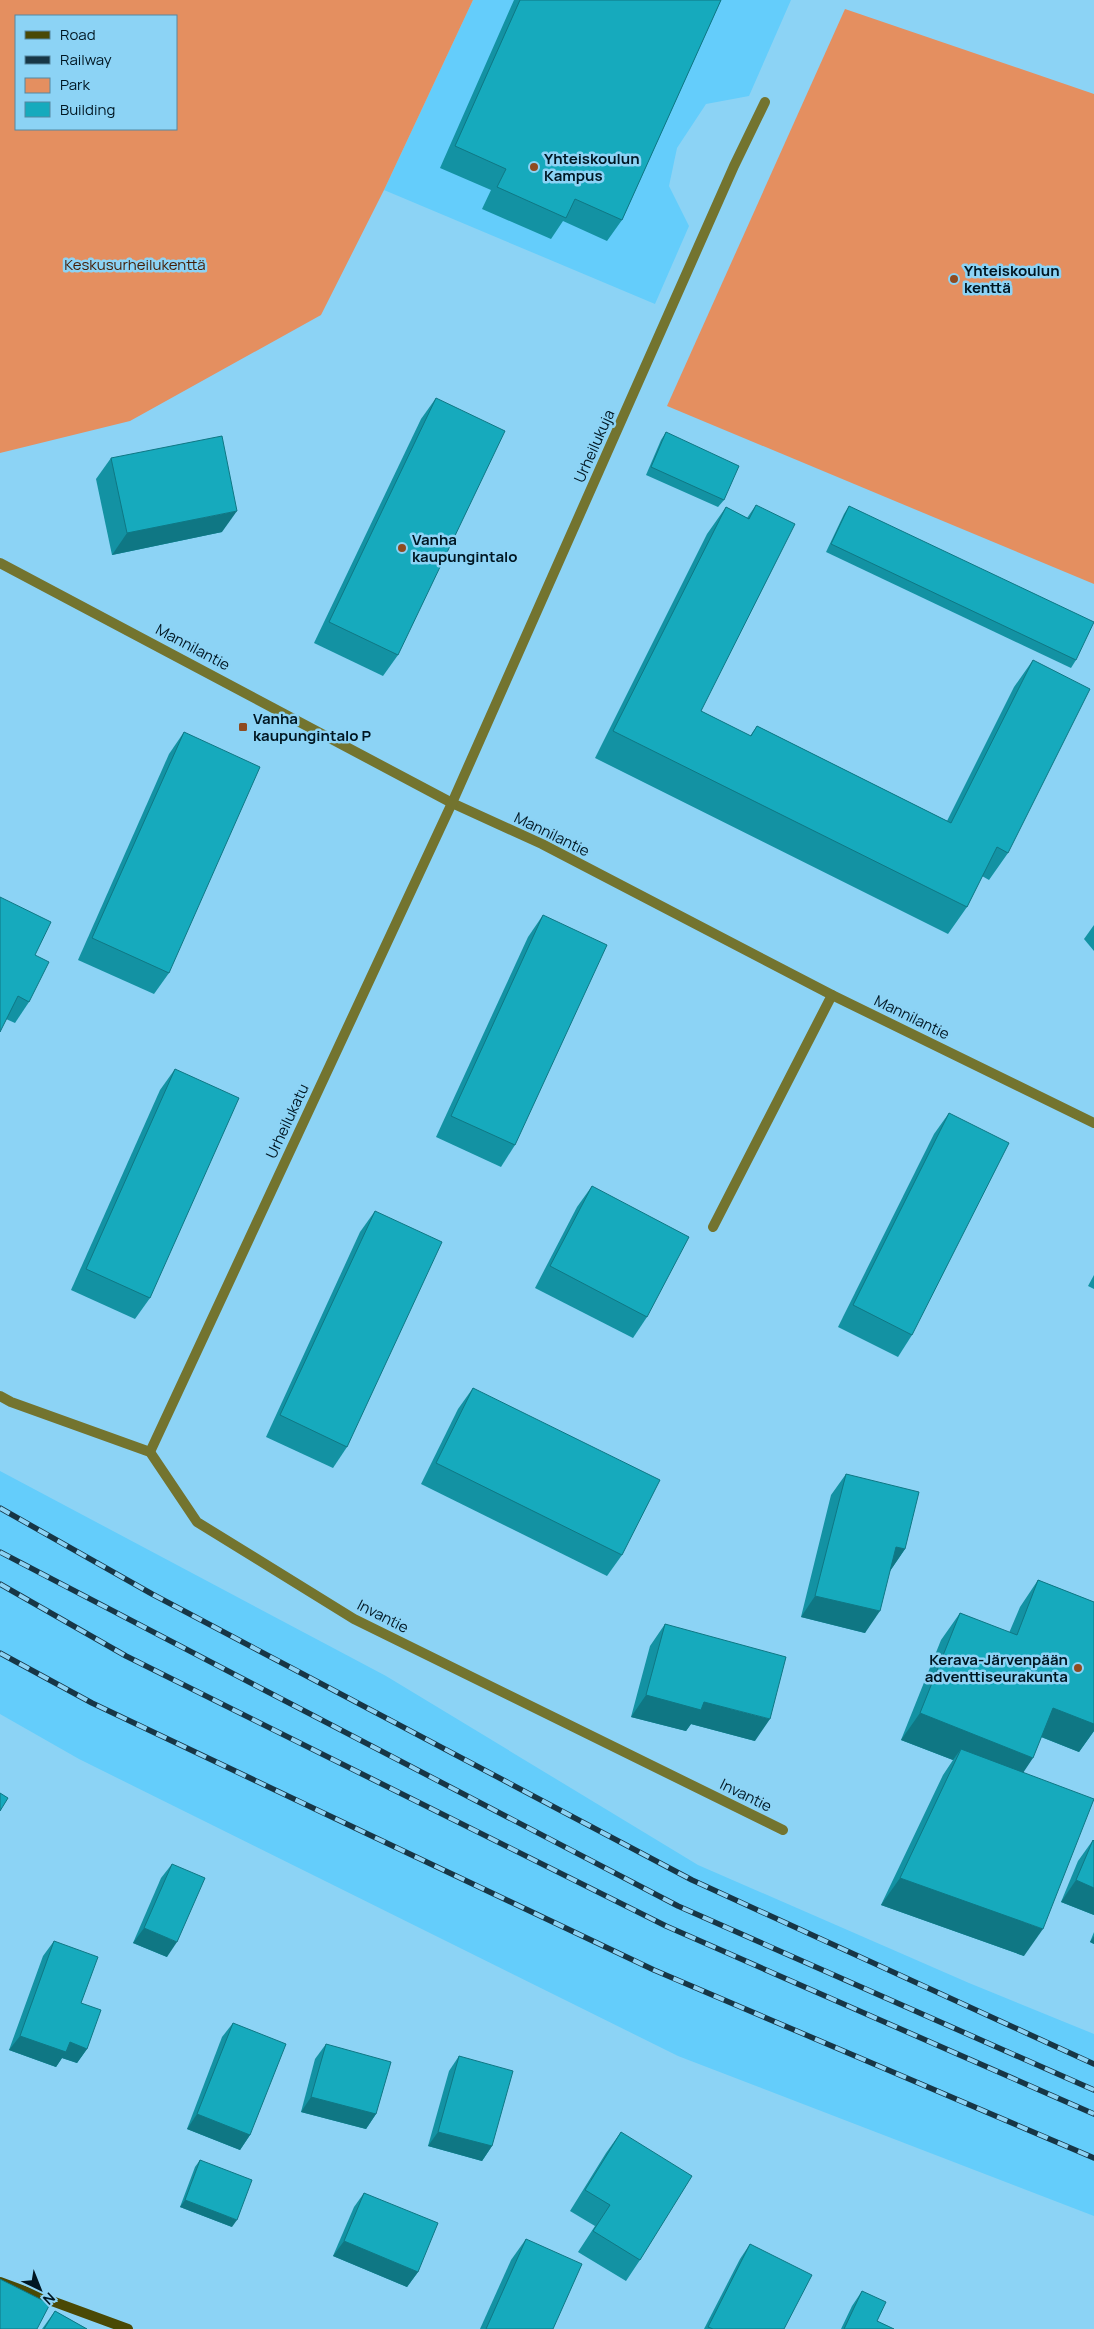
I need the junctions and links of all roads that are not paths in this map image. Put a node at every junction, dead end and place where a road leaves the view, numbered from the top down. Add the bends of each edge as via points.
1 (765, 102) dead end
2 (0, 563) edge
3 (452, 802) junction
4 (832, 995) junction
5 (1094, 1123) edge
6 (713, 1227) dead end
7 (0, 1396) edge
8 (150, 1452) junction
9 (783, 1830) dead end
10 (0, 2282) edge
11 (128, 2329) edge

1 - 3 street, Urheilukuja
2 - 3 street, Mannilantie
3 - 4 street, Mannilantie via 542,844
3 - 8 street, Urheilukatu
4 - 5 street, Mannilantie
4 - 6 street
7 - 8 street
8 - 9 street, Invantie via 197,1522 354,1619
10 - 11 street

